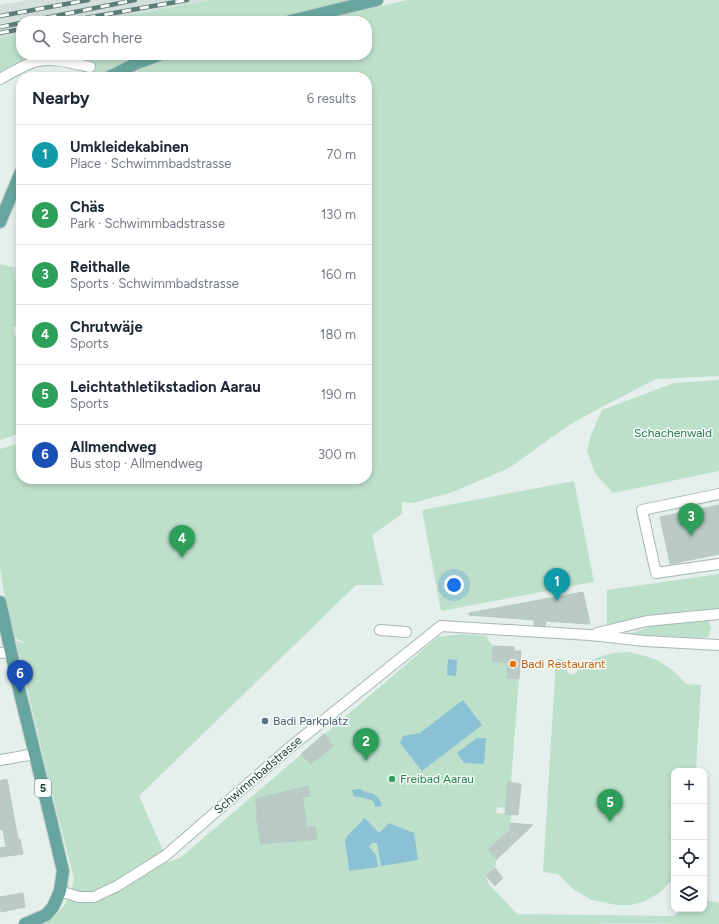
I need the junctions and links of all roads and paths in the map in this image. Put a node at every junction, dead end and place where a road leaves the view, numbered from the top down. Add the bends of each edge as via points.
1 (377, 0) edge
2 (311, 16) edge
3 (146, 60) edge
4 (90, 67) dead end
5 (117, 72) edge
6 (0, 79) edge
7 (16, 184) edge
8 (0, 222) edge
9 (719, 494) edge
10 (719, 564) edge
11 (0, 602) edge
12 (719, 614) edge
13 (380, 630) dead end
14 (406, 632) dead end
15 (590, 635) junction
16 (719, 646) edge
17 (5, 653) edge
18 (35, 754) junction
19 (0, 760) edge
20 (60, 891) junction
21 (25, 924) edge

1 - 2 main road
3 - 5 main road
4 - 6 street via 46,60 34,62
7 - 8 main road
9 - 10 street via 642,510 656,572
11 - 17 main road, 5
12 - 15 street, Schwimmbadstrasse via 647,622
13 - 14 street
15 - 16 street, Schwimmbadstrasse
15 - 20 street, Schwimmbadstrasse via 441,626 288,749 165,856 94,897 79,897
17 - 18 main road, 5
18 - 19 street
18 - 20 main road, 5 via 61,860 63,871
20 - 21 main road, 5 via 53,907 46,915

